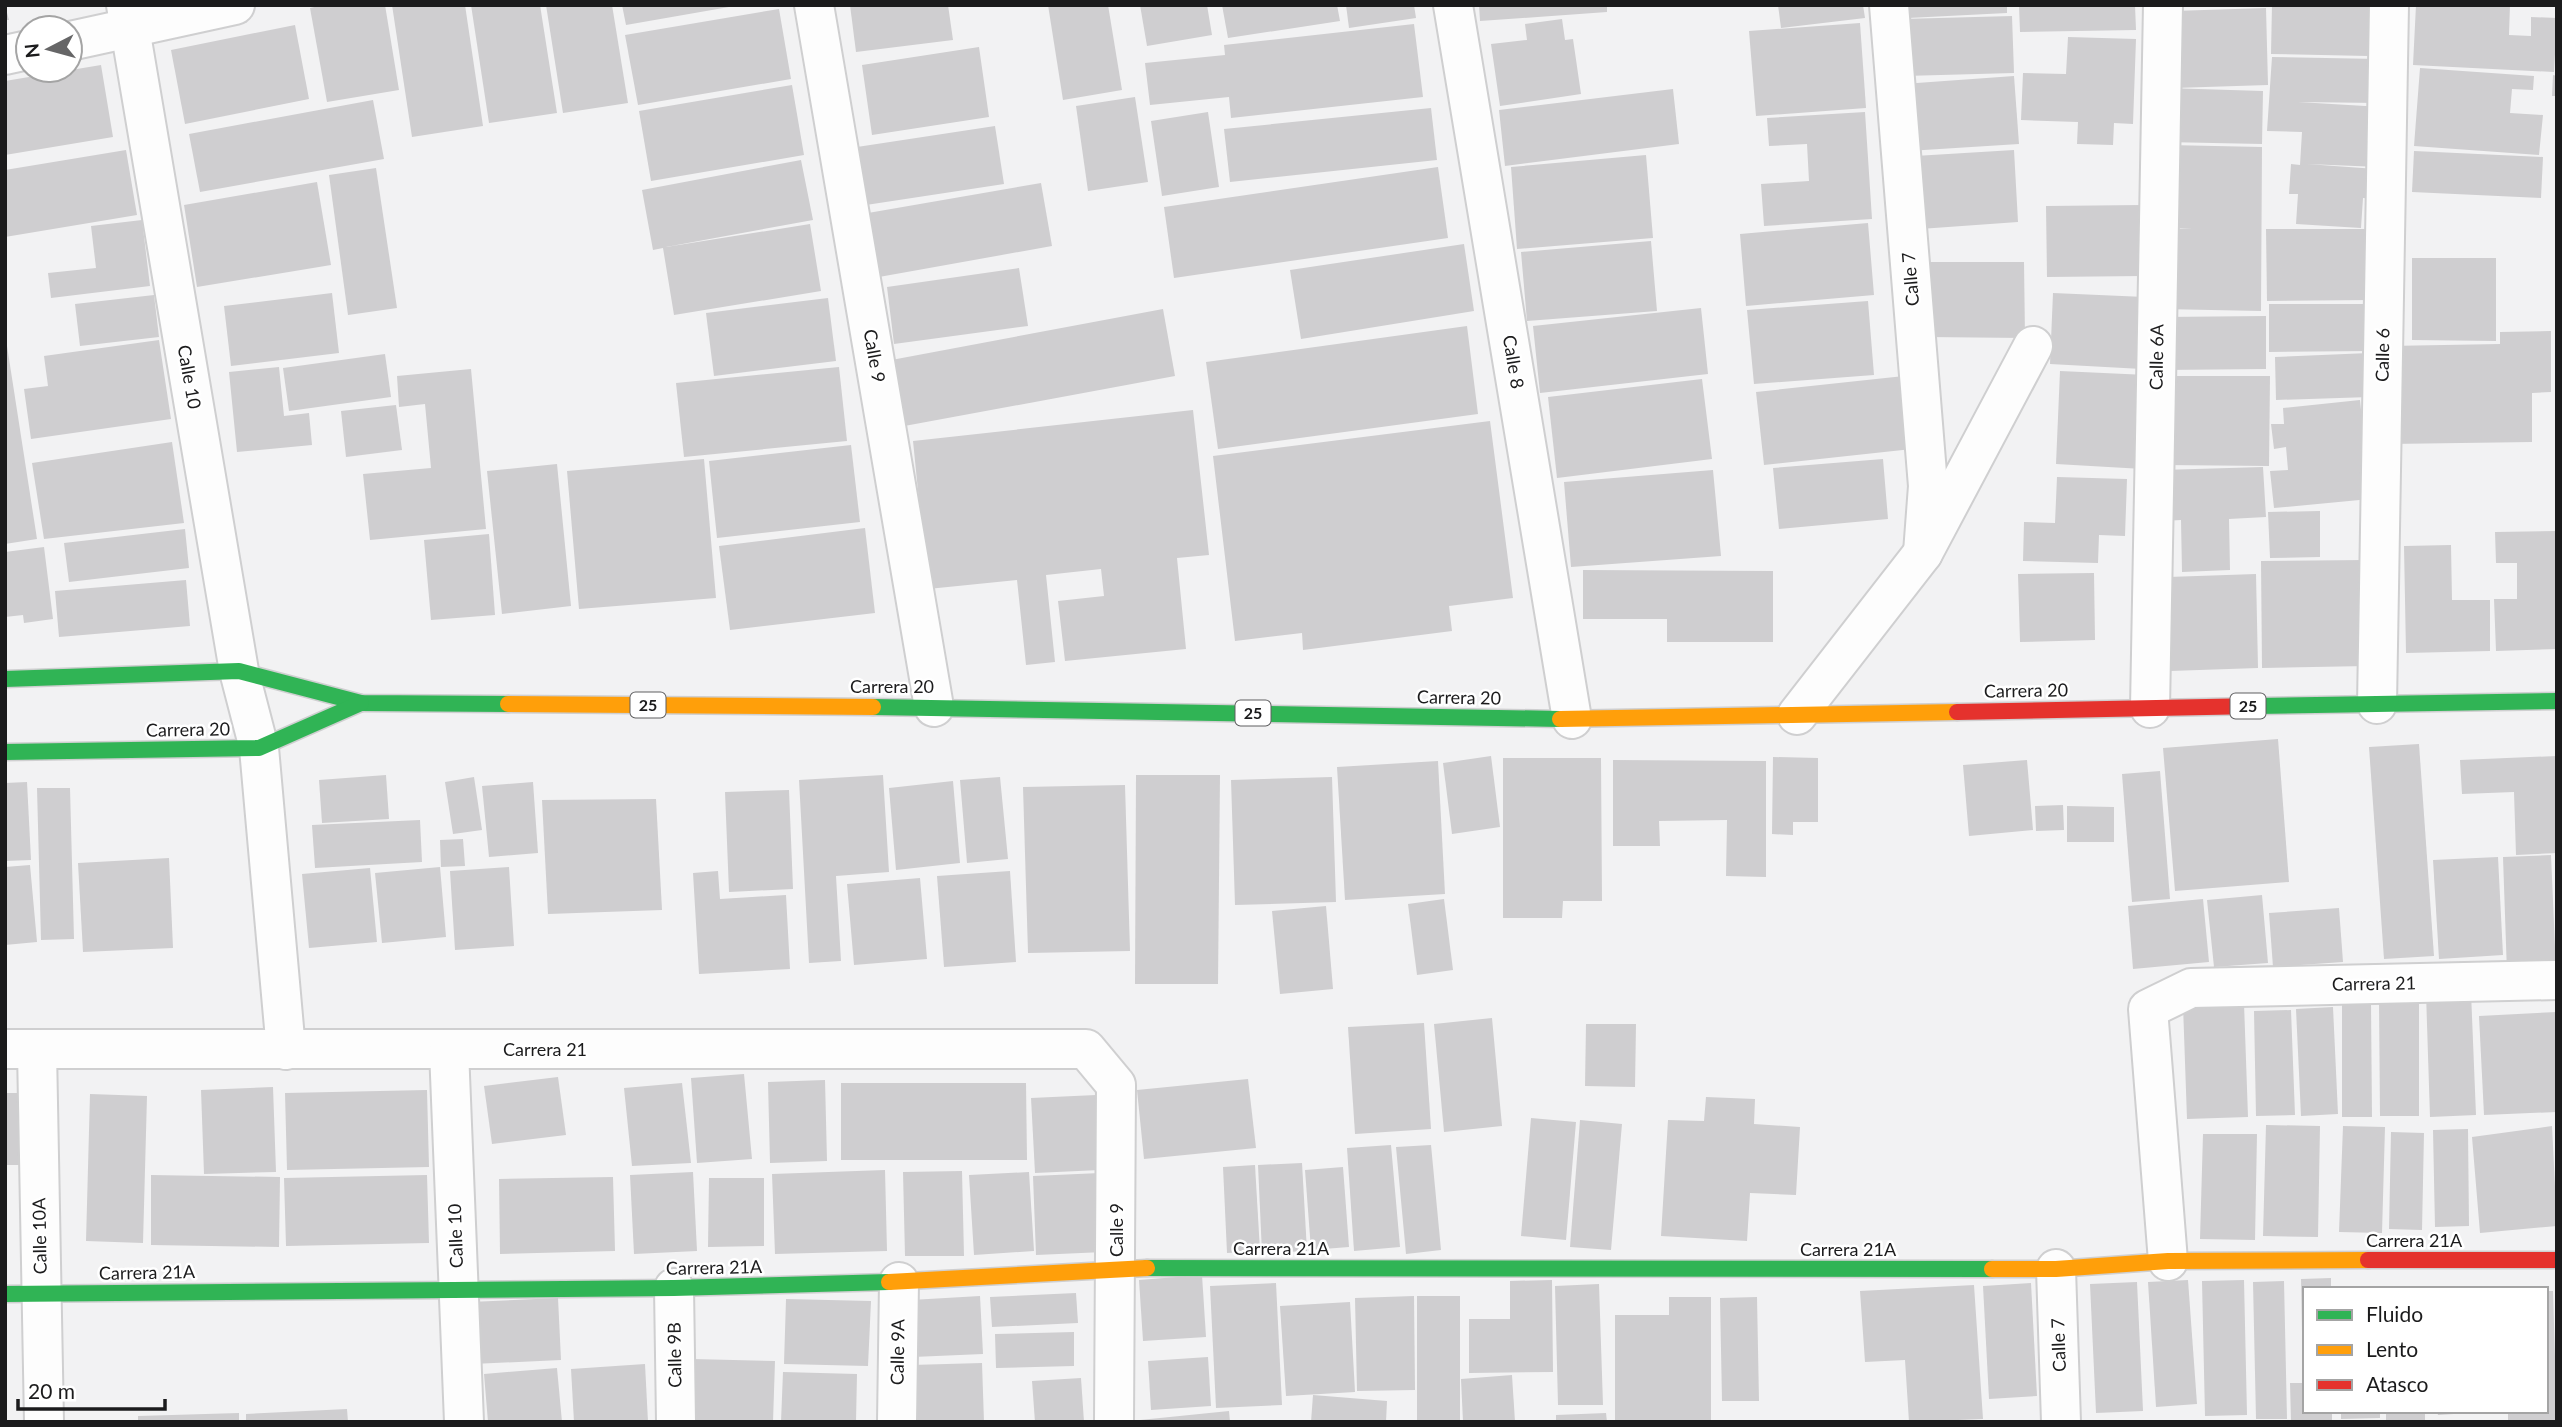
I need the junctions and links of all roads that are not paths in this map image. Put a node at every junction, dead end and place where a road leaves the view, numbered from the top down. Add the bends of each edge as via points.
1 (235, 5) edge
2 (814, 5) edge
3 (1453, 5) edge
4 (1889, 5) edge
5 (2163, 5) edge
6 (2389, 5) edge
7 (128, 17) edge
8 (84, 35) edge
9 (2033, 346) dead end
10 (1923, 553) junction
11 (239, 671) junction
12 (5, 679) edge
13 (2557, 701) edge
14 (361, 703) junction
15 (2377, 704) junction
16 (934, 707) junction
17 (2150, 708) junction
18 (1808, 715) junction
19 (1572, 719) junction
20 (259, 748) junction
21 (5, 752) edge
22 (2557, 980) edge
23 (1086, 1049) joint
24 (21, 1050) edge
25 (286, 1050) junction
26 (449, 1050) junction
27 (2557, 1259) edge
28 (2168, 1261) junction
29 (1117, 1268) junction
30 (2056, 1269) junction
31 (899, 1282) junction
32 (458, 1288) junction
33 (674, 1289) junction
34 (23, 1294) edge
35 (44, 1422) edge
36 (464, 1422) edge
37 (676, 1422) edge
38 (897, 1422) edge
39 (1114, 1422) edge
40 (2061, 1422) edge

1 - 7 street
2 - 16 street, Calle 9
3 - 19 street, Calle 8
4 - 10 street, Calle 7 via 1928,486
5 - 17 street, Calle 6A
6 - 15 street, Calle 6
7 - 8 street
7 - 11 street, Calle 10
9 - 10 street
10 - 18 street
11 - 12 main road, Carrera 20 / 25
11 - 14 main road, Carrera 20 / 25
11 - 20 street, Calle 10
13 - 15 main road, Carrera 20 / 25
14 - 16 main road, Carrera 20 / 25
14 - 20 main road, Carrera 20 / 25
15 - 17 main road, Carrera 20 / 25
16 - 19 main road, Carrera 20 / 25
17 - 18 main road, Carrera 20 / 25
18 - 19 main road, Carrera 20 / 25
20 - 21 main road, Carrera 20 / 25
20 - 25 street, Calle 10
22 - 28 street, Carrera 21 via 2190,988 2148,1009
23 - 26 street, Carrera 21
23 - 29 street, Calle 9 via 1116,1085
24 - 25 street, Carrera 21
24 - 34 street, Calle 10A
25 - 26 street, Carrera 21
26 - 32 street, Calle 10
27 - 28 main road, Carrera 21A
28 - 30 main road, Carrera 21A
29 - 30 main road, Carrera 21A
29 - 31 main road, Carrera 21A
29 - 39 street, Calle 9
30 - 40 street, Calle 7
31 - 33 main road, Carrera 21A
31 - 38 street, Calle 9A
32 - 33 main road, Carrera 21A
32 - 34 main road, Carrera 21A
32 - 36 street, Calle 10
33 - 37 street, Calle 9B
34 - 35 street, Calle 10A

